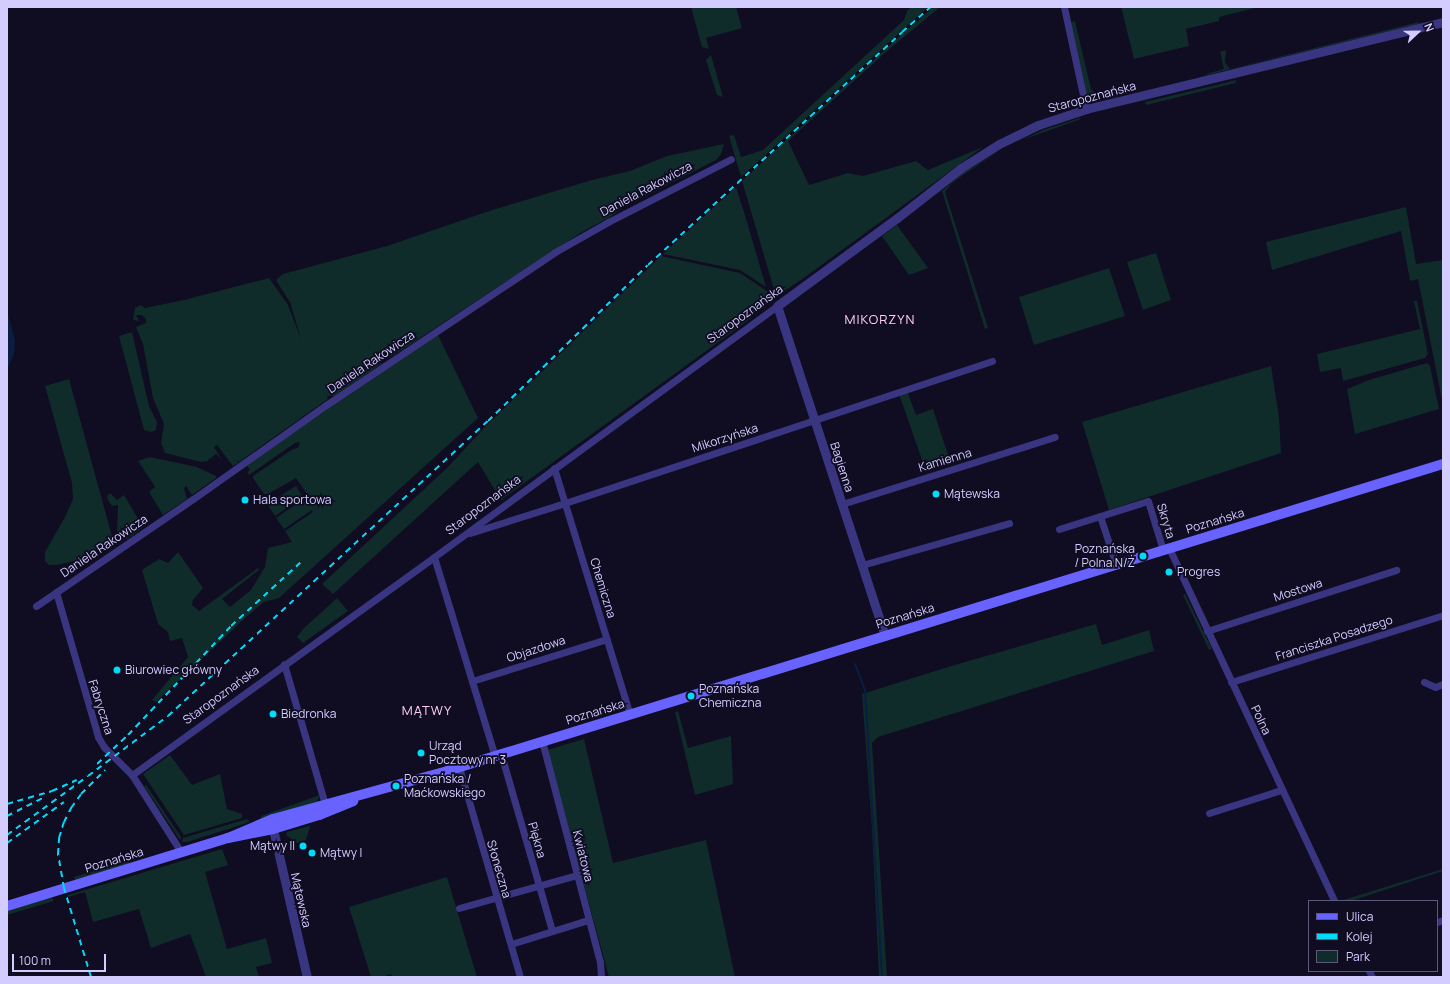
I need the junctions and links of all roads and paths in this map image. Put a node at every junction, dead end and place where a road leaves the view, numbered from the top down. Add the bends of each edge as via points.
1 (1064, 7) edge
2 (1443, 22) edge
3 (1086, 109) junction
4 (731, 159) dead end
5 (777, 306) junction
6 (992, 361) dead end
7 (814, 420) junction
8 (1055, 437) dead end
9 (1443, 464) edge
10 (554, 468) junction
11 (565, 503) junction
12 (842, 504) junction
13 (1100, 516) junction
14 (488, 517) junction
15 (1009, 523) dead end
16 (492, 526) junction
17 (1059, 529) dead end
18 (464, 534) junction
19 (1166, 549) junction
20 (434, 557) junction
21 (862, 565) junction
22 (1116, 565) junction
23 (1396, 570) dead end
24 (56, 592) junction
25 (36, 606) dead end
26 (1443, 615) edge
27 (1207, 631) junction
28 (885, 636) junction
29 (607, 638) junction
30 (284, 664) junction
31 (472, 681) junction
32 (1231, 682) junction
33 (1424, 682) dead end
34 (1443, 684) edge
35 (630, 715) junction
36 (542, 741) junction
37 (498, 755) junction
38 (459, 767) junction
39 (132, 774) junction
40 (1281, 790) junction
41 (326, 808) junction
42 (1209, 813) dead end
43 (285, 816) junction
44 (258, 825) junction
45 (272, 829) junction
46 (228, 838) junction
47 (181, 852) junction
48 (577, 875) junction
49 (538, 885) junction
50 (496, 898) junction
51 (1334, 900) edge
52 (7, 906) edge
53 (459, 908) dead end
54 (588, 920) junction
55 (552, 931) junction
56 (511, 944) junction
57 (307, 977) edge
58 (520, 977) edge
59 (601, 977) edge

1 - 3 street
2 - 3 street, Staropoznańska
3 - 5 street, Staropoznańska via 1038,125 980,155
4 - 24 street, Daniela Rakowicza via 555,252 326,405
5 - 7 street, Bagienna
5 - 10 street, Staropoznańska
6 - 7 street, Mikorzyńska
7 - 11 street, Mikorzyńska
7 - 12 street, Bagienna
8 - 12 street, Kamienna
9 - 19 main road, Poznańska
10 - 11 street, Chemiczna
10 - 14 street, Staropoznańska
11 - 16 street, Mikorzyńska
11 - 29 street, Chemiczna
12 - 21 street, Bagienna
13 - 17 street, Skryta
13 - 19 street, Skryta via 1148,501
13 - 22 street
14 - 16 street
14 - 18 street, Staropoznańska
15 - 21 street
16 - 18 street, Mikorzyńska
18 - 20 street, Staropoznańska
19 - 22 main road, Poznańska
19 - 27 street, Polna
20 - 30 street, Staropoznańska
20 - 31 street
21 - 28 street, Bagienna
22 - 28 main road, Poznańska
23 - 27 street, Mostowa
24 - 25 street, Daniela Rakowicza
24 - 39 street, Fabryczna via 98,737 109,753
26 - 32 street, Franciszka Posadzego
27 - 32 street, Polna
28 - 35 main road, Poznańska
29 - 31 street, Objazdowa
29 - 35 street, Chemiczna
30 - 39 street, Staropoznańska
30 - 41 street
31 - 37 street
32 - 40 street, Polna
33 - 34 street via 1435,687
35 - 36 main road, Poznańska
36 - 37 main road, Poznańska
36 - 48 street, Kwiatowa
37 - 38 main road, Poznańska
37 - 49 street, Piękna
38 - 41 main road, Poznańska
38 - 50 street, Słoneczna
39 - 47 street, Fabryczna
40 - 42 street
40 - 51 street, Polna
41 - 43 main road, Poznańska
41 - 45 main road, Poznańska
43 - 44 main road, Poznańska
43 - 45 street
44 - 45 street via 266,825
44 - 46 main road, Poznańska
45 - 46 main road, Poznańska
45 - 57 street, Mątewska
46 - 47 main road, Poznańska
47 - 52 main road, Poznańska
48 - 49 street
48 - 54 street, Kwiatowa
49 - 50 street
49 - 55 street, Piękna
50 - 53 street
50 - 56 street, Słoneczna
54 - 55 street
54 - 59 street, Kwiatowa via 600,962
55 - 56 street
56 - 58 street, Słoneczna

